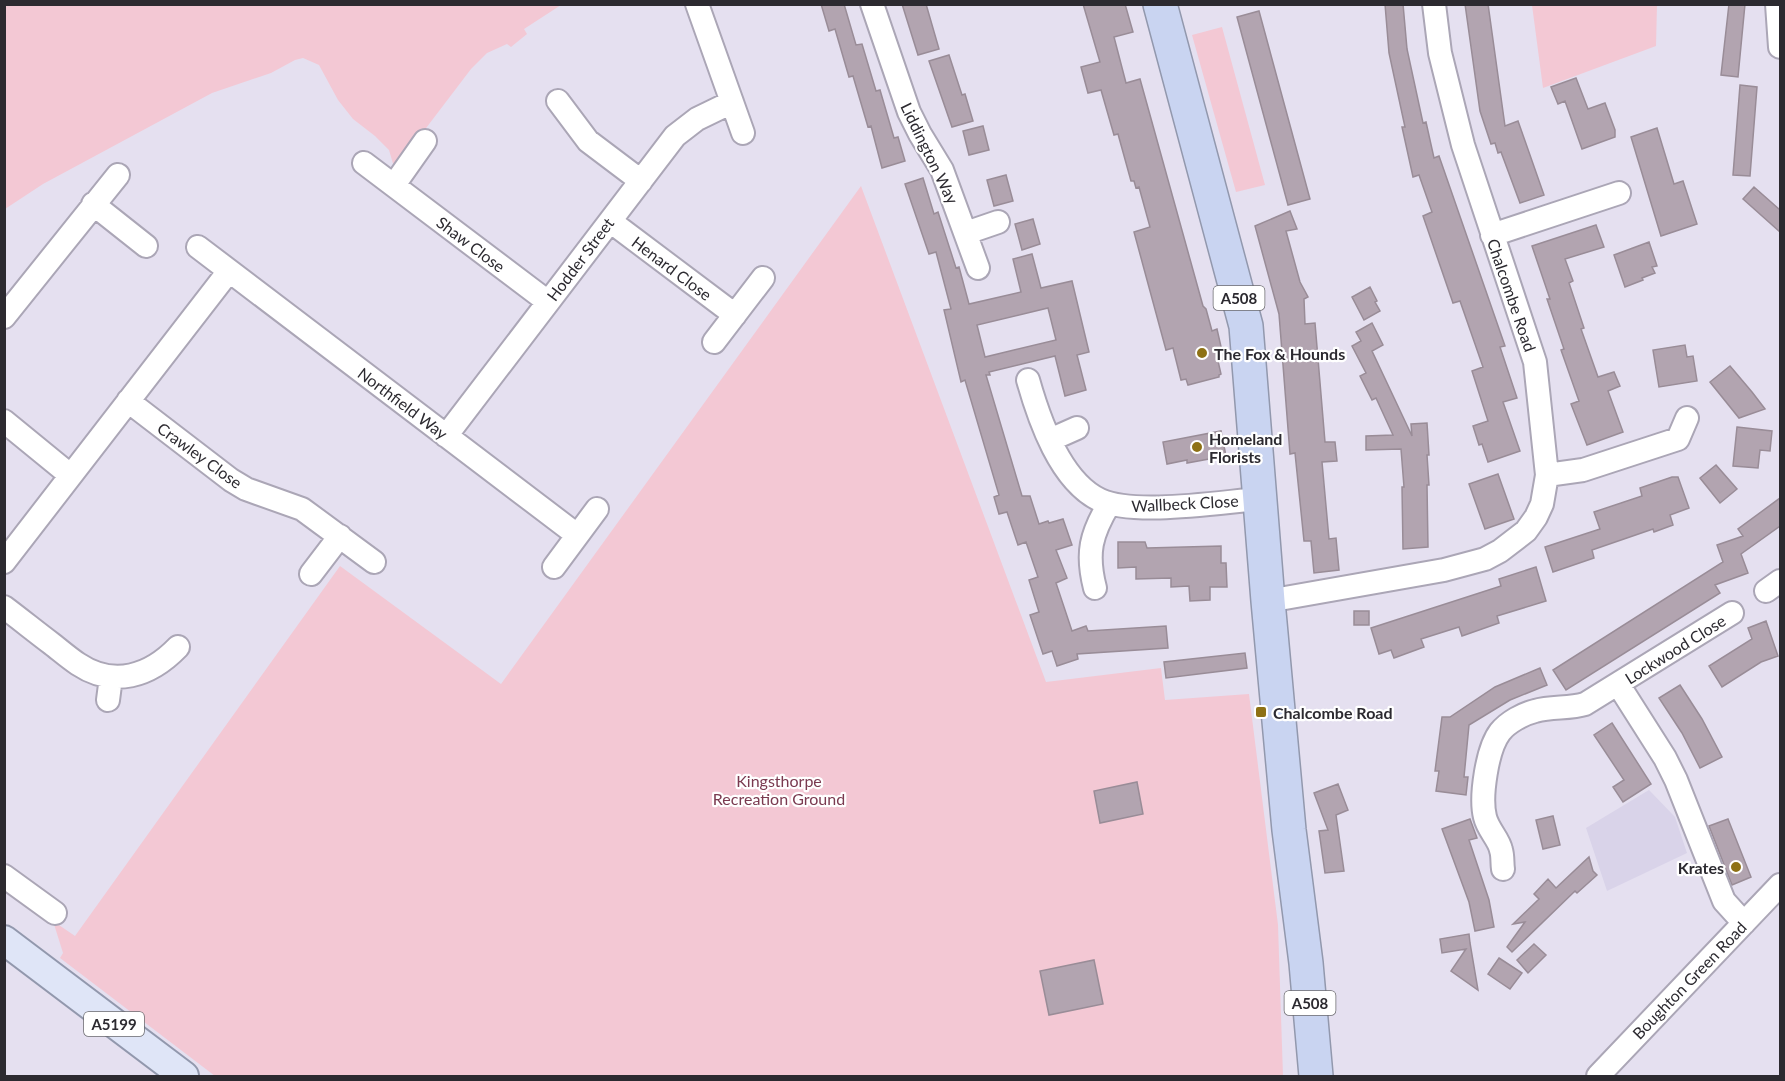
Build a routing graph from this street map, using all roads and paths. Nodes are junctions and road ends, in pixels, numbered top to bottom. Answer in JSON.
{"nodes":[{"id":1,"x":697,"y":4,"type":"edge"},
{"id":2,"x":872,"y":4,"type":"edge"},
{"id":3,"x":1160,"y":4,"type":"edge"},
{"id":4,"x":1434,"y":4,"type":"edge"},
{"id":5,"x":1778,"y":4,"type":"edge"},
{"id":6,"x":1780,"y":47,"type":"edge"},
{"id":7,"x":558,"y":101,"type":"dead end"},
{"id":8,"x":732,"y":102,"type":"junction"},
{"id":9,"x":743,"y":133,"type":"dead end"},
{"id":10,"x":425,"y":141,"type":"dead end"},
{"id":11,"x":364,"y":163,"type":"dead end"},
{"id":12,"x":117,"y":174,"type":"dead end"},
{"id":13,"x":641,"y":180,"type":"junction"},
{"id":14,"x":394,"y":185,"type":"junction"},
{"id":15,"x":1619,"y":194,"type":"dead end"},
{"id":16,"x":93,"y":204,"type":"junction"},
{"id":17,"x":610,"y":221,"type":"junction"},
{"id":18,"x":998,"y":222,"type":"dead end"},
{"id":19,"x":966,"y":233,"type":"junction"},
{"id":20,"x":1492,"y":235,"type":"junction"},
{"id":21,"x":146,"y":246,"type":"dead end"},
{"id":22,"x":198,"y":247,"type":"dead end"},
{"id":23,"x":978,"y":268,"type":"dead end"},
{"id":24,"x":229,"y":271,"type":"junction"},
{"id":25,"x":763,"y":278,"type":"dead end"},
{"id":26,"x":548,"y":302,"type":"junction"},
{"id":27,"x":735,"y":315,"type":"junction"},
{"id":28,"x":4,"y":317,"type":"edge"},
{"id":29,"x":714,"y":342,"type":"dead end"},
{"id":30,"x":1028,"y":380,"type":"dead end"},
{"id":31,"x":128,"y":401,"type":"junction"},
{"id":32,"x":4,"y":421,"type":"edge"},
{"id":33,"x":1077,"y":428,"type":"dead end"},
{"id":34,"x":446,"y":436,"type":"junction"},
{"id":35,"x":1686,"y":437,"type":"dead end"},
{"id":36,"x":1050,"y":440,"type":"junction"},
{"id":37,"x":70,"y":475,"type":"junction"},
{"id":38,"x":1546,"y":475,"type":"junction"},
{"id":39,"x":1260,"y":499,"type":"junction"},
{"id":40,"x":1110,"y":504,"type":"junction"},
{"id":41,"x":597,"y":509,"type":"dead end"},
{"id":42,"x":340,"y":536,"type":"junction"},
{"id":43,"x":578,"y":536,"type":"junction"},
{"id":44,"x":4,"y":562,"type":"edge"},
{"id":45,"x":374,"y":562,"type":"dead end"},
{"id":46,"x":554,"y":567,"type":"dead end"},
{"id":47,"x":311,"y":574,"type":"dead end"},
{"id":48,"x":1096,"y":589,"type":"dead end"},
{"id":49,"x":1268,"y":601,"type":"junction"},
{"id":50,"x":4,"y":607,"type":"edge"},
{"id":51,"x":1732,"y":614,"type":"dead end"},
{"id":52,"x":178,"y":647,"type":"dead end"},
{"id":53,"x":111,"y":677,"type":"junction"},
{"id":54,"x":1618,"y":684,"type":"junction"},
{"id":55,"x":108,"y":700,"type":"dead end"},
{"id":56,"x":1508,"y":855,"type":"dead end"},
{"id":57,"x":4,"y":876,"type":"edge"},
{"id":58,"x":1780,"y":885,"type":"edge"},
{"id":59,"x":55,"y":913,"type":"dead end"},
{"id":60,"x":1744,"y":923,"type":"junction"},
{"id":61,"x":4,"y":940,"type":"edge"},
{"id":62,"x":184,"y":1077,"type":"edge"},
{"id":63,"x":1316,"y":1077,"type":"edge"},
{"id":64,"x":1598,"y":1077,"type":"edge"}],
"edges":[{"from":1,"to":8,"type":"street"},
{"from":2,"to":19,"type":"street","name":"Liddington Way"},
{"from":3,"to":39,"type":"highway","number":"A508"},
{"from":4,"to":20,"type":"street","name":"Chalcombe Road"},
{"from":5,"to":6,"type":"street"},
{"from":7,"to":13,"type":"street"},
{"from":8,"to":9,"type":"street"},
{"from":8,"to":13,"type":"street","name":"Hodder Street"},
{"from":10,"to":14,"type":"street"},
{"from":11,"to":14,"type":"street","name":"Shaw Close"},
{"from":12,"to":16,"type":"street"},
{"from":13,"to":17,"type":"street","name":"Hodder Street"},
{"from":14,"to":26,"type":"street","name":"Shaw Close"},
{"from":15,"to":20,"type":"street"},
{"from":16,"to":21,"type":"street"},
{"from":16,"to":28,"type":"street"},
{"from":17,"to":26,"type":"street","name":"Hodder Street"},
{"from":17,"to":27,"type":"street","name":"Henard Close"},
{"from":18,"to":19,"type":"street"},
{"from":19,"to":23,"type":"street","name":"Liddington Way"},
{"from":20,"to":38,"type":"street","name":"Chalcombe Road"},
{"from":22,"to":24,"type":"street","name":"Northfield Way"},
{"from":24,"to":31,"type":"street"},
{"from":24,"to":34,"type":"street","name":"Northfield Way"},
{"from":25,"to":27,"type":"street"},
{"from":26,"to":34,"type":"street","name":"Hodder Street"},
{"from":27,"to":29,"type":"street"},
{"from":30,"to":36,"type":"street","name":"Wallbeck Close"},
{"from":31,"to":37,"type":"street"},
{"from":31,"to":42,"type":"street","name":"Crawley Close"},
{"from":32,"to":37,"type":"street"},
{"from":33,"to":36,"type":"street"},
{"from":34,"to":43,"type":"street","name":"Northfield Way"},
{"from":35,"to":38,"type":"street"},
{"from":36,"to":40,"type":"street","name":"Wallbeck Close"},
{"from":37,"to":44,"type":"street"},
{"from":38,"to":49,"type":"street","name":"Chalcombe Road"},
{"from":39,"to":40,"type":"street","name":"Wallbeck Close"},
{"from":39,"to":49,"type":"highway","number":"A508"},
{"from":40,"to":48,"type":"street","name":"Wallbeck Close"},
{"from":41,"to":43,"type":"street"},
{"from":42,"to":45,"type":"street","name":"Crawley Close"},
{"from":42,"to":47,"type":"street"},
{"from":43,"to":46,"type":"street"},
{"from":49,"to":63,"type":"highway","number":"A508"},
{"from":50,"to":53,"type":"street"},
{"from":51,"to":54,"type":"street","name":"Lockwood Close"},
{"from":52,"to":53,"type":"street"},
{"from":53,"to":55,"type":"street"},
{"from":54,"to":56,"type":"street","name":"Lockwood Close"},
{"from":54,"to":60,"type":"street","name":"Lockwood Close"},
{"from":57,"to":59,"type":"street"},
{"from":58,"to":60,"type":"street","name":"Boughton Green Road"},
{"from":60,"to":64,"type":"street","name":"Boughton Green Road"},
{"from":61,"to":62,"type":"main road","number":"A5199"}]}
